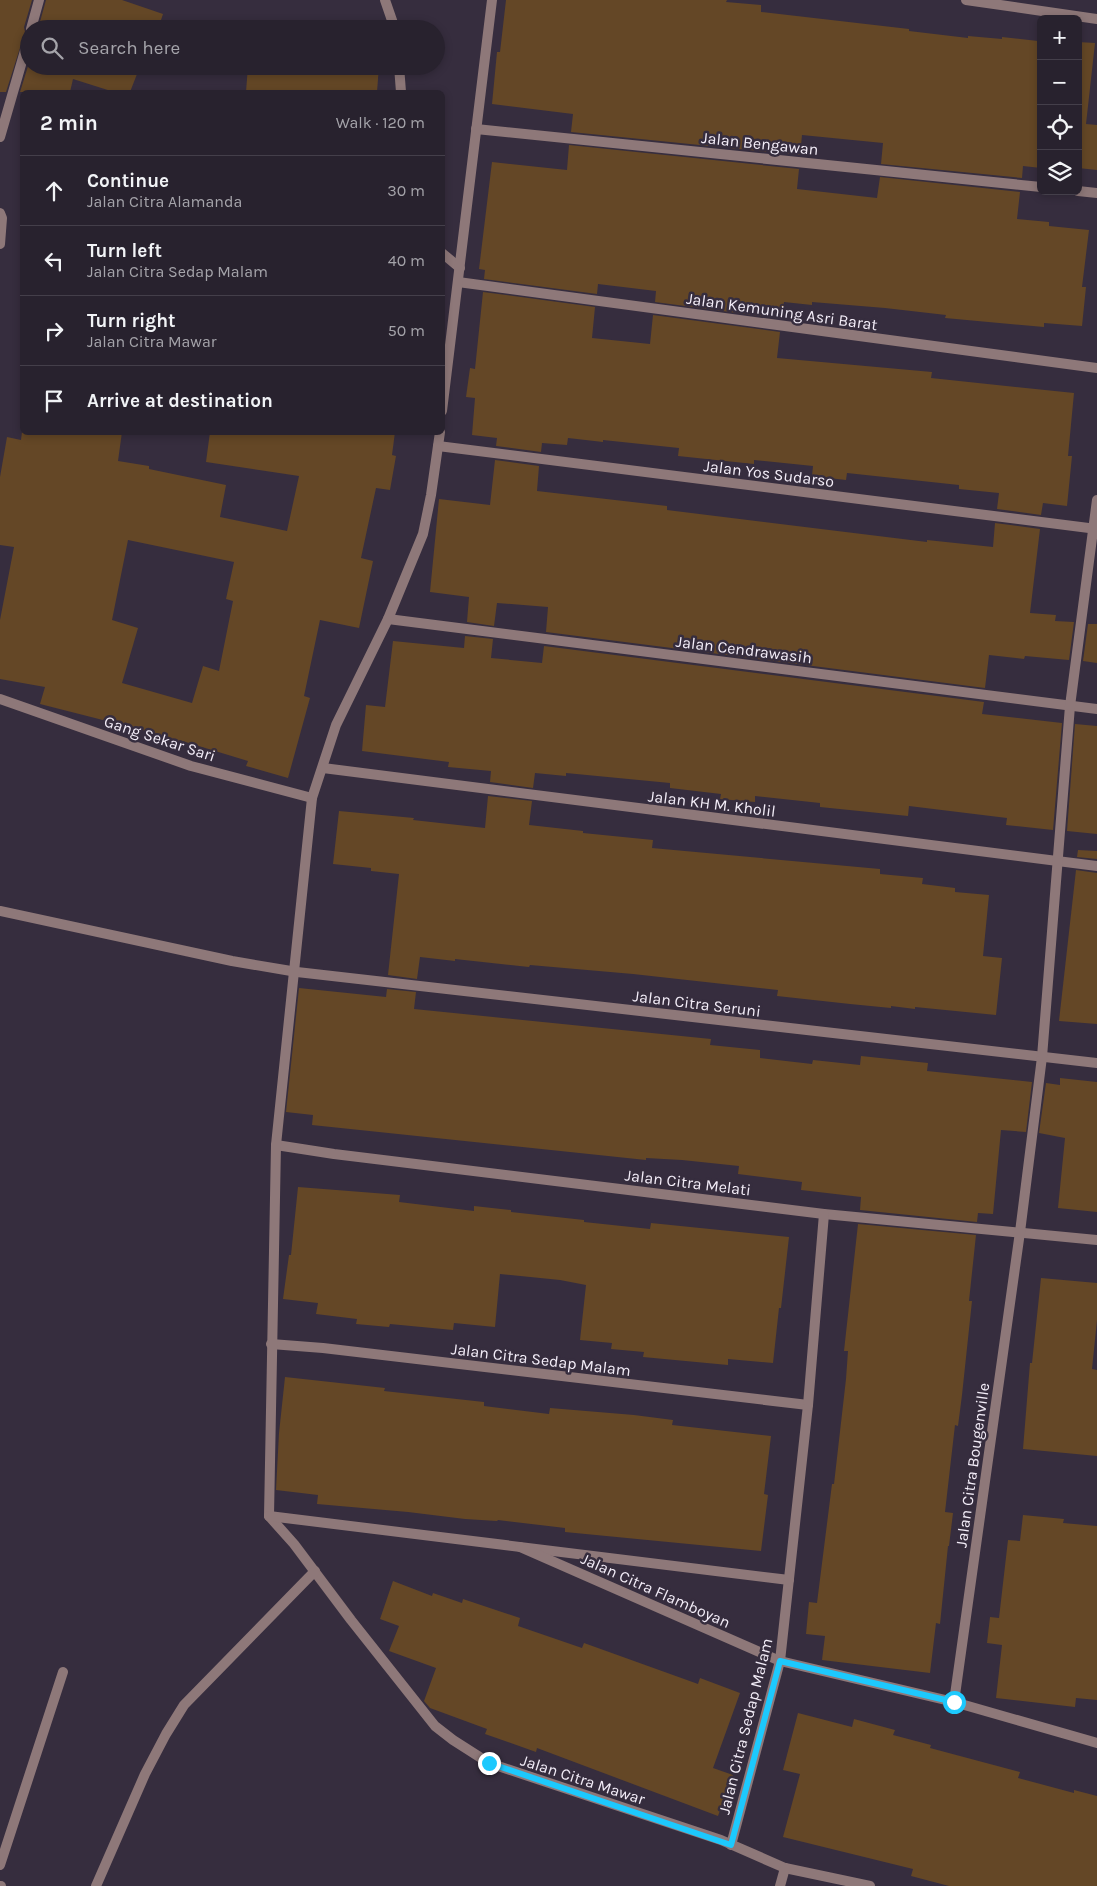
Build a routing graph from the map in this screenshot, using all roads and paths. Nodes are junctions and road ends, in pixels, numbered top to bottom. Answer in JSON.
{"nodes":[{"id":1,"x":40,"y":0,"type":"edge"},
{"id":2,"x":385,"y":0,"type":"edge"},
{"id":3,"x":492,"y":0,"type":"edge"},
{"id":4,"x":966,"y":0,"type":"edge"},
{"id":5,"x":1097,"y":19,"type":"edge"},
{"id":6,"x":34,"y":20,"type":"edge"},
{"id":7,"x":392,"y":20,"type":"edge"},
{"id":8,"x":20,"y":68,"type":"edge"},
{"id":9,"x":400,"y":75,"type":"edge"},
{"id":10,"x":401,"y":90,"type":"edge"},
{"id":11,"x":476,"y":129,"type":"junction"},
{"id":12,"x":0,"y":137,"type":"edge"},
{"id":13,"x":1037,"y":187,"type":"edge"},
{"id":14,"x":1082,"y":191,"type":"edge"},
{"id":15,"x":1097,"y":193,"type":"edge"},
{"id":16,"x":0,"y":213,"type":"edge"},
{"id":17,"x":0,"y":244,"type":"edge"},
{"id":18,"x":445,"y":256,"type":"edge"},
{"id":19,"x":460,"y":268,"type":"junction"},
{"id":20,"x":461,"y":282,"type":"junction"},
{"id":21,"x":1097,"y":368,"type":"edge"},
{"id":22,"x":445,"y":391,"type":"edge"},
{"id":23,"x":440,"y":435,"type":"edge"},
{"id":24,"x":438,"y":446,"type":"junction"},
{"id":25,"x":1097,"y":500,"type":"edge"},
{"id":26,"x":1095,"y":529,"type":"edge"},
{"id":27,"x":388,"y":619,"type":"junction"},
{"id":28,"x":0,"y":699,"type":"edge"},
{"id":29,"x":1070,"y":706,"type":"junction"},
{"id":30,"x":1097,"y":709,"type":"edge"},
{"id":31,"x":323,"y":768,"type":"junction"},
{"id":32,"x":312,"y":798,"type":"junction"},
{"id":33,"x":1058,"y":862,"type":"junction"},
{"id":34,"x":1097,"y":866,"type":"edge"},
{"id":35,"x":0,"y":911,"type":"edge"},
{"id":36,"x":294,"y":972,"type":"junction"},
{"id":37,"x":1042,"y":1057,"type":"junction"},
{"id":38,"x":1097,"y":1063,"type":"edge"},
{"id":39,"x":276,"y":1145,"type":"junction"},
{"id":40,"x":824,"y":1214,"type":"junction"},
{"id":41,"x":1020,"y":1232,"type":"junction"},
{"id":42,"x":1097,"y":1240,"type":"edge"},
{"id":43,"x":272,"y":1344,"type":"junction"},
{"id":44,"x":808,"y":1405,"type":"junction"},
{"id":45,"x":269,"y":1516,"type":"junction"},
{"id":46,"x":520,"y":1547,"type":"junction"},
{"id":47,"x":315,"y":1571,"type":"junction"},
{"id":48,"x":789,"y":1580,"type":"junction"},
{"id":49,"x":780,"y":1661,"type":"junction"},
{"id":50,"x":63,"y":1672,"type":"dead end"},
{"id":51,"x":954,"y":1702,"type":"junction"},
{"id":52,"x":1097,"y":1742,"type":"edge"},
{"id":53,"x":731,"y":1845,"type":"junction"},
{"id":54,"x":0,"y":1865,"type":"edge"},
{"id":55,"x":785,"y":1868,"type":"junction"},
{"id":56,"x":96,"y":1886,"type":"edge"},
{"id":57,"x":780,"y":1886,"type":"edge"},
{"id":58,"x":870,"y":1886,"type":"edge"}],
"edges":[{"from":1,"to":6,"type":"street"},
{"from":2,"to":7,"type":"street"},
{"from":3,"to":11,"type":"street"},
{"from":4,"to":5,"type":"street"},
{"from":8,"to":12,"type":"street"},
{"from":9,"to":10,"type":"street"},
{"from":11,"to":13,"type":"street","name":"Jalan Bengawan"},
{"from":11,"to":19,"type":"street"},
{"from":14,"to":15,"type":"street"},
{"from":16,"to":17,"type":"street"},
{"from":18,"to":19,"type":"street"},
{"from":19,"to":20,"type":"street"},
{"from":20,"to":21,"type":"street","name":"Jalan Kemuning Asri Barat"},
{"from":20,"to":22,"type":"street"},
{"from":23,"to":24,"type":"street"},
{"from":24,"to":26,"type":"street","name":"Jalan Yos Sudarso"},
{"from":24,"to":27,"type":"street"},
{"from":25,"to":26,"type":"street","name":"Jalan Citra Bougenville"},
{"from":26,"to":29,"type":"street","name":"Jalan Citra Bougenville"},
{"from":27,"to":29,"type":"street","name":"Jalan Cendrawasih"},
{"from":27,"to":31,"type":"street"},
{"from":28,"to":32,"type":"street","name":"Gang Sekar Sari"},
{"from":29,"to":30,"type":"street","name":"Jalan Cendrawasih"},
{"from":29,"to":33,"type":"street","name":"Jalan Citra Bougenville"},
{"from":31,"to":32,"type":"street"},
{"from":31,"to":33,"type":"street","name":"Jalan KH M. Kholil"},
{"from":32,"to":36,"type":"street"},
{"from":33,"to":34,"type":"street","name":"Jalan KH M. Kholil"},
{"from":33,"to":37,"type":"street","name":"Jalan Citra Bougenville"},
{"from":35,"to":36,"type":"street","name":"Jalan Citra Seruni"},
{"from":36,"to":37,"type":"street","name":"Jalan Citra Seruni"},
{"from":36,"to":39,"type":"street"},
{"from":37,"to":38,"type":"street","name":"Jalan Citra Seruni"},
{"from":37,"to":41,"type":"street","name":"Jalan Citra Bougenville"},
{"from":39,"to":40,"type":"street","name":"Jalan Citra Melati"},
{"from":39,"to":43,"type":"street"},
{"from":40,"to":41,"type":"street","name":"Jalan Citra Melati"},
{"from":40,"to":44,"type":"street","name":"Jalan Citra Sedap Malam"},
{"from":41,"to":42,"type":"street","name":"Jalan Citra Melati"},
{"from":41,"to":51,"type":"street","name":"Jalan Citra Bougenville"},
{"from":43,"to":44,"type":"street","name":"Jalan Citra Sedap Malam"},
{"from":43,"to":45,"type":"street"},
{"from":44,"to":48,"type":"street","name":"Jalan Citra Sedap Malam"},
{"from":45,"to":46,"type":"street","name":"Jalan Citra Flamboyan"},
{"from":45,"to":47,"type":"street","name":"Jalan Citra Mawar"},
{"from":46,"to":48,"type":"street","name":"Jalan Citra Flamboyan"},
{"from":46,"to":49,"type":"street","name":"Jalan Citra Flamboyan"},
{"from":47,"to":53,"type":"street","name":"Jalan Citra Mawar"},
{"from":47,"to":56,"type":"street"},
{"from":48,"to":49,"type":"street","name":"Jalan Citra Sedap Malam"},
{"from":49,"to":51,"type":"street","name":"Jalan Citra Flamboyan"},
{"from":49,"to":53,"type":"street","name":"Jalan Citra Sedap Malam"},
{"from":50,"to":54,"type":"street"},
{"from":51,"to":52,"type":"street","name":"Jalan Citra Flamboyan"},
{"from":53,"to":55,"type":"street","name":"Jalan Citra Mawar"},
{"from":55,"to":57,"type":"street"},
{"from":55,"to":58,"type":"street","name":"Jalan Citra Mawar"}]}
